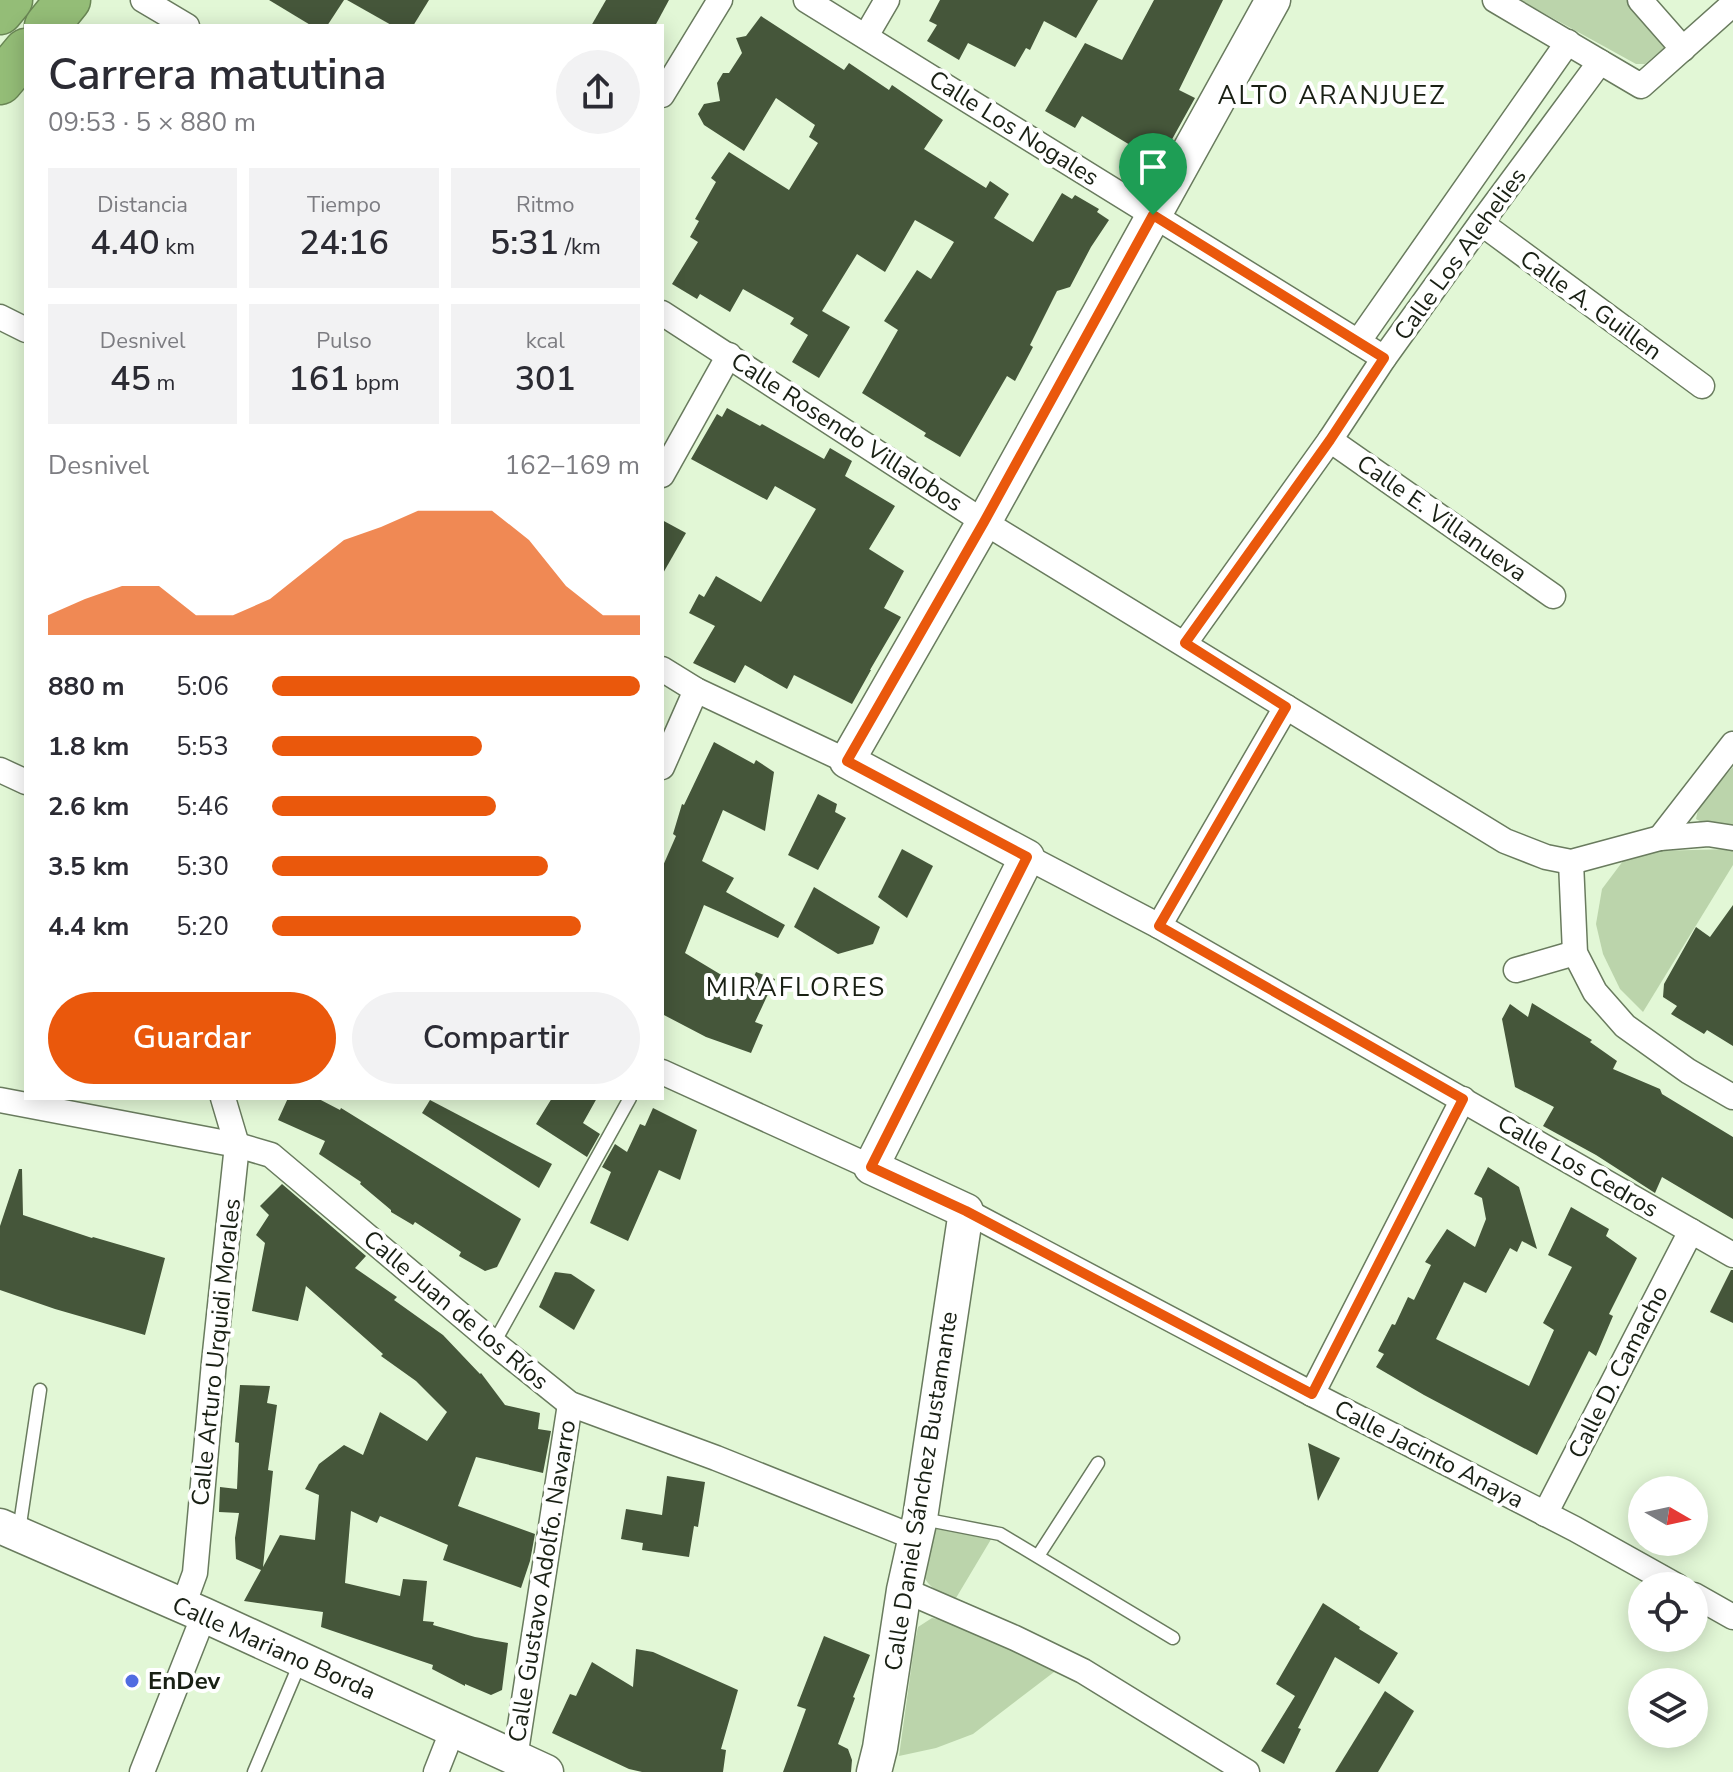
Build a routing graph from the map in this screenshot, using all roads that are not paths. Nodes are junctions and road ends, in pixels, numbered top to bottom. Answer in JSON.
{"nodes":[{"id":1,"x":10,"y":0,"type":"edge"},
{"id":2,"x":68,"y":0,"type":"edge"},
{"id":3,"x":143,"y":0,"type":"edge"},
{"id":4,"x":720,"y":0,"type":"edge"},
{"id":5,"x":806,"y":0,"type":"edge"},
{"id":6,"x":887,"y":0,"type":"edge"},
{"id":7,"x":1273,"y":0,"type":"edge"},
{"id":8,"x":1495,"y":0,"type":"edge"},
{"id":9,"x":1640,"y":0,"type":"edge"},
{"id":10,"x":1733,"y":4,"type":"edge"},
{"id":11,"x":0,"y":12,"type":"edge"},
{"id":12,"x":49,"y":24,"type":"edge"},
{"id":13,"x":184,"y":24,"type":"edge"},
{"id":14,"x":866,"y":36,"type":"junction"},
{"id":15,"x":1568,"y":42,"type":"junction"},
{"id":16,"x":1683,"y":49,"type":"junction"},
{"id":17,"x":24,"y":53,"type":"edge"},
{"id":18,"x":1600,"y":62,"type":"junction"},
{"id":19,"x":0,"y":82,"type":"edge"},
{"id":20,"x":664,"y":92,"type":"edge"},
{"id":21,"x":1153,"y":215,"type":"junction"},
{"id":22,"x":1481,"y":223,"type":"junction"},
{"id":23,"x":664,"y":314,"type":"edge"},
{"id":24,"x":0,"y":317,"type":"edge"},
{"id":25,"x":24,"y":329,"type":"edge"},
{"id":26,"x":1358,"y":342,"type":"junction"},
{"id":27,"x":729,"y":355,"type":"junction"},
{"id":28,"x":1384,"y":358,"type":"junction"},
{"id":29,"x":1702,"y":386,"type":"dead end"},
{"id":30,"x":1330,"y":440,"type":"junction"},
{"id":31,"x":664,"y":471,"type":"edge"},
{"id":32,"x":984,"y":522,"type":"junction"},
{"id":33,"x":1553,"y":596,"type":"dead end"},
{"id":34,"x":1185,"y":643,"type":"junction"},
{"id":35,"x":664,"y":670,"type":"edge"},
{"id":36,"x":696,"y":690,"type":"junction"},
{"id":37,"x":1286,"y":707,"type":"junction"},
{"id":38,"x":1733,"y":744,"type":"edge"},
{"id":39,"x":847,"y":761,"type":"junction"},
{"id":40,"x":664,"y":762,"type":"edge"},
{"id":41,"x":0,"y":770,"type":"edge"},
{"id":42,"x":24,"y":781,"type":"edge"},
{"id":43,"x":1660,"y":838,"type":"junction"},
{"id":44,"x":1733,"y":838,"type":"edge"},
{"id":45,"x":1027,"y":857,"type":"junction"},
{"id":46,"x":1571,"y":862,"type":"junction"},
{"id":47,"x":1159,"y":926,"type":"junction"},
{"id":48,"x":1575,"y":953,"type":"junction"},
{"id":49,"x":1516,"y":970,"type":"dead end"},
{"id":50,"x":664,"y":1073,"type":"edge"},
{"id":51,"x":1733,"y":1097,"type":"edge"},
{"id":52,"x":1463,"y":1099,"type":"junction"},
{"id":53,"x":0,"y":1100,"type":"edge"},
{"id":54,"x":224,"y":1100,"type":"edge"},
{"id":55,"x":629,"y":1100,"type":"edge"},
{"id":56,"x":237,"y":1145,"type":"junction"},
{"id":57,"x":871,"y":1167,"type":"junction"},
{"id":58,"x":966,"y":1211,"type":"junction"},
{"id":59,"x":1691,"y":1231,"type":"junction"},
{"id":60,"x":1733,"y":1255,"type":"edge"},
{"id":61,"x":494,"y":1343,"type":"junction"},
{"id":62,"x":40,"y":1390,"type":"dead end"},
{"id":63,"x":1312,"y":1394,"type":"junction"},
{"id":64,"x":570,"y":1404,"type":"junction"},
{"id":65,"x":1098,"y":1463,"type":"dead end"},
{"id":66,"x":1545,"y":1514,"type":"junction"},
{"id":67,"x":918,"y":1528,"type":"junction"},
{"id":68,"x":9,"y":1530,"type":"edge"},
{"id":69,"x":1038,"y":1556,"type":"junction"},
{"id":70,"x":1651,"y":1572,"type":"edge"},
{"id":71,"x":904,"y":1590,"type":"junction"},
{"id":72,"x":1708,"y":1603,"type":"edge"},
{"id":73,"x":193,"y":1610,"type":"junction"},
{"id":74,"x":1733,"y":1617,"type":"edge"},
{"id":75,"x":1173,"y":1638,"type":"dead end"},
{"id":76,"x":301,"y":1660,"type":"junction"},
{"id":77,"x":453,"y":1729,"type":"junction"},
{"id":78,"x":515,"y":1758,"type":"junction"},
{"id":79,"x":142,"y":1772,"type":"edge"},
{"id":80,"x":254,"y":1772,"type":"edge"},
{"id":81,"x":436,"y":1772,"type":"edge"},
{"id":82,"x":546,"y":1772,"type":"edge"},
{"id":83,"x":874,"y":1772,"type":"edge"},
{"id":84,"x":1247,"y":1772,"type":"edge"}],
"edges":[{"from":1,"to":11,"type":"highway"},
{"from":2,"to":12,"type":"highway"},
{"from":3,"to":13,"type":"street"},
{"from":4,"to":20,"type":"street"},
{"from":5,"to":14,"type":"street","name":"Calle Los Nogales"},
{"from":6,"to":14,"type":"street"},
{"from":7,"to":21,"type":"street"},
{"from":8,"to":15,"type":"street"},
{"from":9,"to":16,"type":"street"},
{"from":10,"to":16,"type":"street"},
{"from":14,"to":21,"type":"street","name":"Calle Los Nogales"},
{"from":15,"to":18,"type":"street"},
{"from":15,"to":26,"type":"street"},
{"from":16,"to":18,"type":"street"},
{"from":17,"to":19,"type":"highway"},
{"from":18,"to":22,"type":"street","name":"Calle Los Alehelies"},
{"from":21,"to":26,"type":"street","name":"Calle Los Nogales"},
{"from":21,"to":32,"type":"street"},
{"from":22,"to":28,"type":"street","name":"Calle Los Alehelies"},
{"from":22,"to":29,"type":"street","name":"Calle A. Guillen"},
{"from":23,"to":27,"type":"street","name":"Calle Rosendo Villalobos"},
{"from":24,"to":25,"type":"street"},
{"from":26,"to":28,"type":"street","name":"Calle Los Nogales"},
{"from":27,"to":31,"type":"street"},
{"from":27,"to":32,"type":"street","name":"Calle Rosendo Villalobos"},
{"from":28,"to":30,"type":"street","name":"Calle Los Alehelies"},
{"from":30,"to":33,"type":"street","name":"Calle E. Villanueva"},
{"from":30,"to":34,"type":"street","name":"Calle Los Alehelies"},
{"from":32,"to":34,"type":"street","name":"Calle Rosendo Villalobos"},
{"from":32,"to":39,"type":"street"},
{"from":34,"to":37,"type":"street","name":"Calle Rosendo Villalobos"},
{"from":35,"to":36,"type":"street","name":"Calle Los Cedros"},
{"from":36,"to":39,"type":"street","name":"Calle Los Cedros"},
{"from":36,"to":40,"type":"street"},
{"from":37,"to":46,"type":"street","name":"Calle Rosendo Villalobos"},
{"from":37,"to":47,"type":"street"},
{"from":38,"to":43,"type":"street"},
{"from":39,"to":45,"type":"street","name":"Calle Los Cedros"},
{"from":41,"to":42,"type":"street"},
{"from":43,"to":44,"type":"street"},
{"from":43,"to":46,"type":"street"},
{"from":45,"to":47,"type":"street","name":"Calle Los Cedros"},
{"from":45,"to":57,"type":"street"},
{"from":46,"to":48,"type":"street"},
{"from":47,"to":52,"type":"street","name":"Calle Los Cedros"},
{"from":48,"to":49,"type":"street"},
{"from":48,"to":51,"type":"street"},
{"from":50,"to":57,"type":"street","name":"Calle Jacinto Anaya"},
{"from":52,"to":59,"type":"street","name":"Calle Los Cedros"},
{"from":52,"to":63,"type":"street"},
{"from":53,"to":56,"type":"street","name":"Calle Juan de los Ríos"},
{"from":54,"to":56,"type":"street","name":"Calle Arturo Urquidi Morales"},
{"from":55,"to":61,"type":"lane"},
{"from":56,"to":61,"type":"street","name":"Calle Juan de los Ríos"},
{"from":56,"to":73,"type":"street","name":"Calle Arturo Urquidi Morales"},
{"from":57,"to":58,"type":"street","name":"Calle Jacinto Anaya"},
{"from":58,"to":63,"type":"street","name":"Calle Jacinto Anaya"},
{"from":58,"to":67,"type":"street","name":"Calle Daniel Sánchez Bustamante"},
{"from":59,"to":60,"type":"street","name":"Calle Los Cedros"},
{"from":59,"to":66,"type":"street","name":"Calle D. Camacho"},
{"from":61,"to":64,"type":"street","name":"Calle Juan de los Ríos"},
{"from":62,"to":68,"type":"lane"},
{"from":63,"to":66,"type":"street","name":"Calle Jacinto Anaya"},
{"from":64,"to":67,"type":"street","name":"Calle Juan de los Ríos"},
{"from":64,"to":78,"type":"street","name":"Calle Gustavo Adolfo. Navarro"},
{"from":65,"to":69,"type":"lane"},
{"from":66,"to":70,"type":"street","name":"Calle Jacinto Anaya"},
{"from":67,"to":69,"type":"lane"},
{"from":67,"to":71,"type":"street","name":"Calle Daniel Sánchez Bustamante"},
{"from":68,"to":73,"type":"street","name":"Calle Mariano Borda"},
{"from":69,"to":75,"type":"lane"},
{"from":71,"to":83,"type":"street","name":"Calle Daniel Sánchez Bustamante"},
{"from":71,"to":84,"type":"street"},
{"from":72,"to":74,"type":"street"},
{"from":73,"to":76,"type":"street","name":"Calle Mariano Borda"},
{"from":73,"to":79,"type":"street","name":"Calle Arturo Urquidi Morales"},
{"from":76,"to":77,"type":"street","name":"Calle Mariano Borda"},
{"from":76,"to":80,"type":"lane"},
{"from":77,"to":78,"type":"street","name":"Calle Mariano Borda"},
{"from":77,"to":81,"type":"street"},
{"from":78,"to":82,"type":"street","name":"Calle Mariano Borda"}]}
